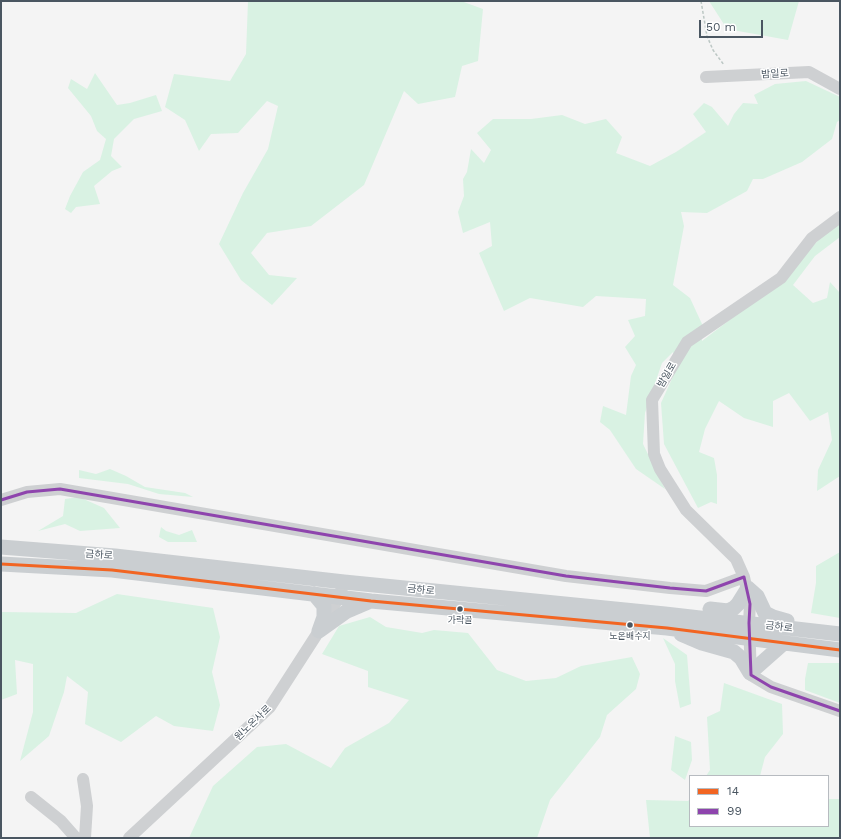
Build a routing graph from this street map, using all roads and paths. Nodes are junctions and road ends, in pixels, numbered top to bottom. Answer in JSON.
{"nodes":[{"id":1,"x":701,"y":1,"type":"edge"},
{"id":2,"x":740,"y":75,"type":"junction"},
{"id":3,"x":706,"y":77,"type":"dead end"},
{"id":4,"x":840,"y":89,"type":"edge"},
{"id":5,"x":840,"y":218,"type":"edge"},
{"id":6,"x":1,"y":500,"type":"edge"},
{"id":7,"x":1,"y":547,"type":"edge"},
{"id":8,"x":1,"y":564,"type":"edge"},
{"id":9,"x":344,"y":582,"type":"junction"},
{"id":10,"x":746,"y":583,"type":"junction"},
{"id":11,"x":314,"y":594,"type":"junction"},
{"id":12,"x":339,"y":597,"type":"junction"},
{"id":13,"x":371,"y":601,"type":"junction"},
{"id":14,"x":666,"y":621,"type":"junction"},
{"id":15,"x":749,"y":630,"type":"junction"},
{"id":16,"x":319,"y":631,"type":"junction"},
{"id":17,"x":823,"y":632,"type":"junction"},
{"id":18,"x":840,"y":634,"type":"edge"},
{"id":19,"x":784,"y":643,"type":"junction"},
{"id":20,"x":840,"y":650,"type":"edge"},
{"id":21,"x":750,"y":673,"type":"junction"},
{"id":22,"x":840,"y":711,"type":"edge"},
{"id":23,"x":83,"y":779,"type":"dead end"},
{"id":24,"x":31,"y":797,"type":"dead end"},
{"id":25,"x":76,"y":838,"type":"edge"},
{"id":26,"x":85,"y":838,"type":"edge"},
{"id":27,"x":129,"y":838,"type":"edge"}],
"edges":[{"from":1,"to":2,"type":"path"},
{"from":2,"to":3,"type":"street","name":"밤일로"},
{"from":2,"to":4,"type":"street","name":"밤일로"},
{"from":5,"to":10,"type":"street","name":"밤일로"},
{"from":6,"to":10,"type":"street"},
{"from":7,"to":9,"type":"main road","name":"금하로"},
{"from":8,"to":11,"type":"main road","name":"금하로"},
{"from":9,"to":12,"type":"street","name":"원노온사로"},
{"from":9,"to":14,"type":"main road","name":"금하로"},
{"from":10,"to":14,"type":"main road"},
{"from":10,"to":15,"type":"street","name":"밤일로"},
{"from":10,"to":17,"type":"main road"},
{"from":11,"to":12,"type":"main road","name":"금하로"},
{"from":11,"to":16,"type":"main road"},
{"from":12,"to":13,"type":"main road","name":"금하로"},
{"from":12,"to":16,"type":"street","name":"원노온사로"},
{"from":13,"to":14,"type":"main road","name":"금하로"},
{"from":13,"to":16,"type":"main road"},
{"from":14,"to":15,"type":"main road","name":"금하로"},
{"from":14,"to":21,"type":"main road"},
{"from":15,"to":17,"type":"main road","name":"금하로"},
{"from":15,"to":19,"type":"main road","name":"금하로"},
{"from":15,"to":21,"type":"street","name":"밤일로"},
{"from":16,"to":27,"type":"street","name":"원노온사로"},
{"from":17,"to":18,"type":"main road","name":"금하로"},
{"from":19,"to":20,"type":"main road","name":"금하로"},
{"from":19,"to":21,"type":"main road"},
{"from":21,"to":22,"type":"street"},
{"from":23,"to":26,"type":"street"},
{"from":24,"to":25,"type":"street"}]}
